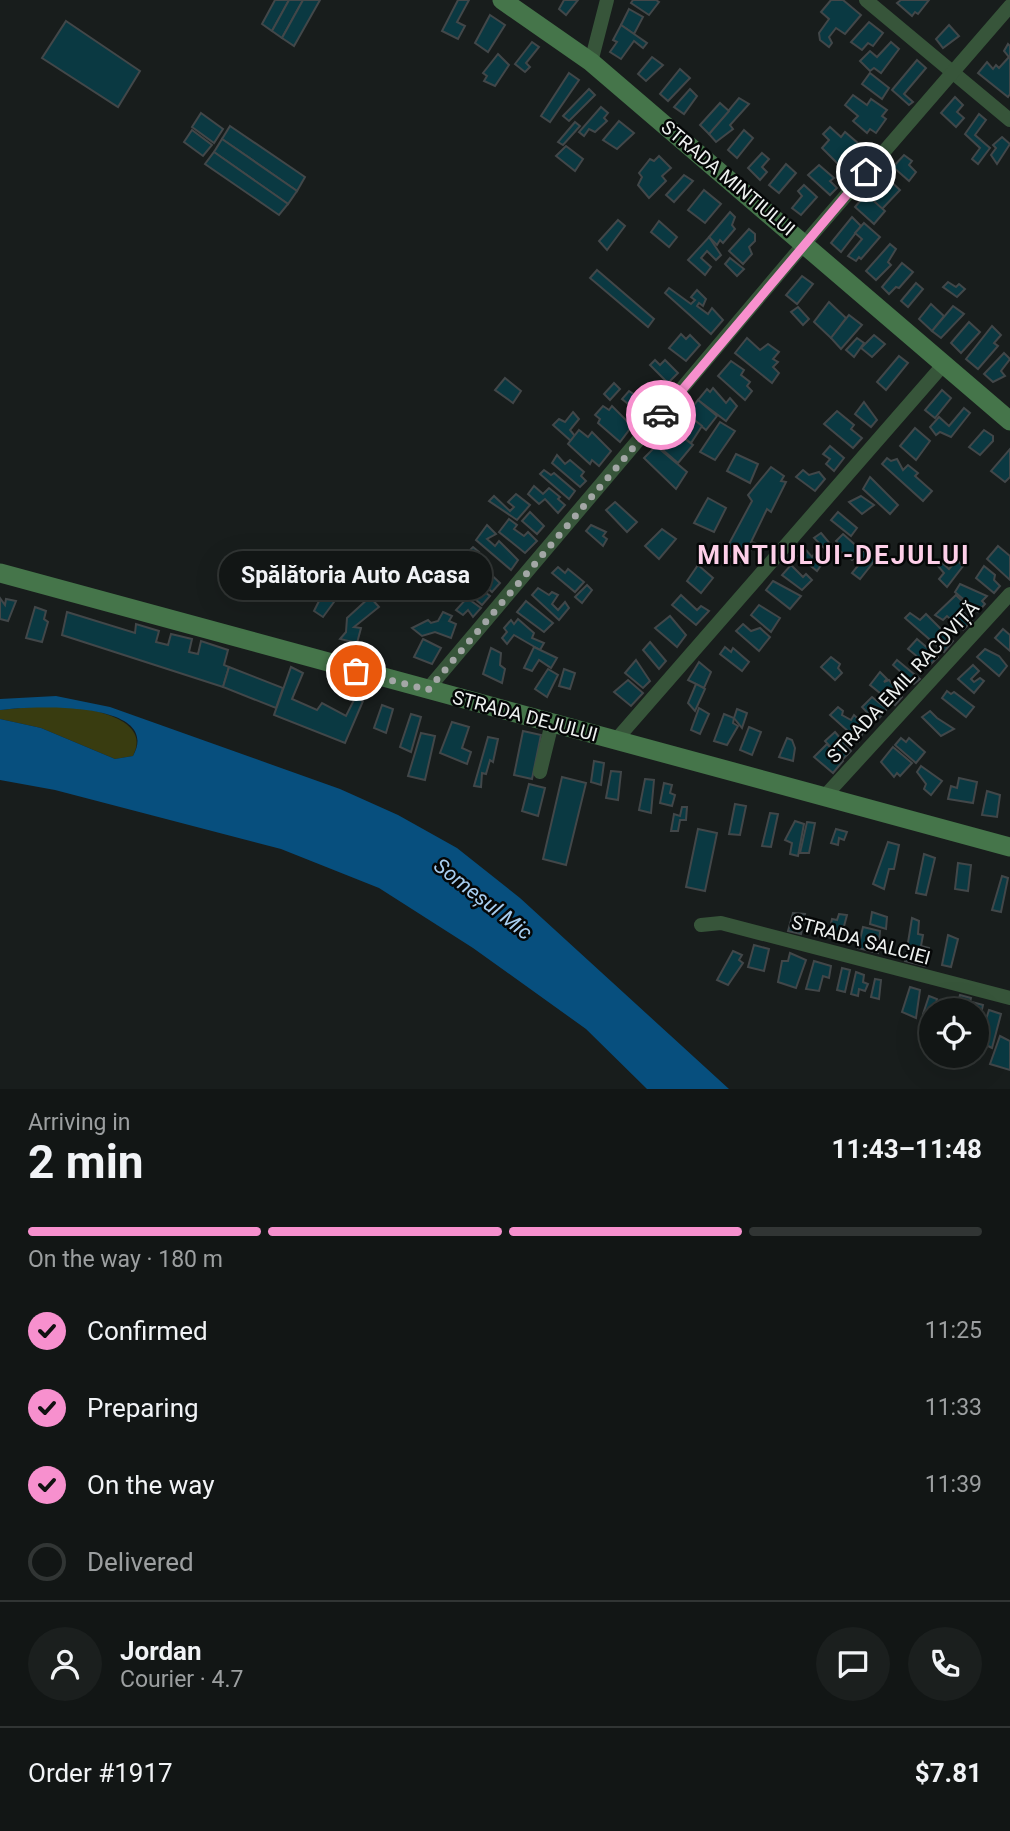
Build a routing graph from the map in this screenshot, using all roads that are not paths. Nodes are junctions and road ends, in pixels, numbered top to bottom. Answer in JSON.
{"nodes":[{"id":1,"x":502,"y":0,"type":"edge"},
{"id":2,"x":607,"y":0,"type":"edge"},
{"id":3,"x":866,"y":0,"type":"edge"},
{"id":4,"x":1010,"y":6,"type":"edge"},
{"id":5,"x":591,"y":62,"type":"junction"},
{"id":6,"x":954,"y":73,"type":"junction"},
{"id":7,"x":1010,"y":120,"type":"edge"},
{"id":8,"x":804,"y":244,"type":"junction"},
{"id":9,"x":944,"y":364,"type":"junction"},
{"id":10,"x":1010,"y":421,"type":"edge"},
{"id":11,"x":0,"y":573,"type":"edge"},
{"id":12,"x":1010,"y":594,"type":"edge"},
{"id":13,"x":428,"y":690,"type":"junction"},
{"id":14,"x":552,"y":723,"type":"junction"},
{"id":15,"x":615,"y":741,"type":"junction"},
{"id":16,"x":540,"y":772,"type":"dead end"},
{"id":17,"x":824,"y":797,"type":"junction"},
{"id":18,"x":1008,"y":844,"type":"edge"},
{"id":19,"x":701,"y":925,"type":"dead end"},
{"id":20,"x":1010,"y":998,"type":"edge"}],
"edges":[{"from":1,"to":5,"type":"main road","name":"STRADA MINTIULUI"},
{"from":2,"to":5,"type":"street"},
{"from":3,"to":6,"type":"street"},
{"from":4,"to":6,"type":"street"},
{"from":5,"to":8,"type":"main road","name":"STRADA MINTIULUI"},
{"from":6,"to":7,"type":"street"},
{"from":6,"to":8,"type":"street"},
{"from":8,"to":9,"type":"main road","name":"STRADA MINTIULUI"},
{"from":8,"to":13,"type":"street"},
{"from":9,"to":10,"type":"main road","name":"STRADA MINTIULUI"},
{"from":9,"to":15,"type":"street"},
{"from":11,"to":13,"type":"main road","name":"STRADA DEJULUI"},
{"from":12,"to":17,"type":"street","name":"STRADA EMIL RACOVIȚĂ"},
{"from":13,"to":14,"type":"main road","name":"STRADA DEJULUI"},
{"from":14,"to":15,"type":"main road","name":"STRADA DEJULUI"},
{"from":14,"to":16,"type":"street"},
{"from":15,"to":17,"type":"main road","name":"STRADA DEJULUI"},
{"from":17,"to":18,"type":"main road","name":"STRADA DEJULUI"},
{"from":19,"to":20,"type":"street","name":"STRADA SALCIEI"}]}
